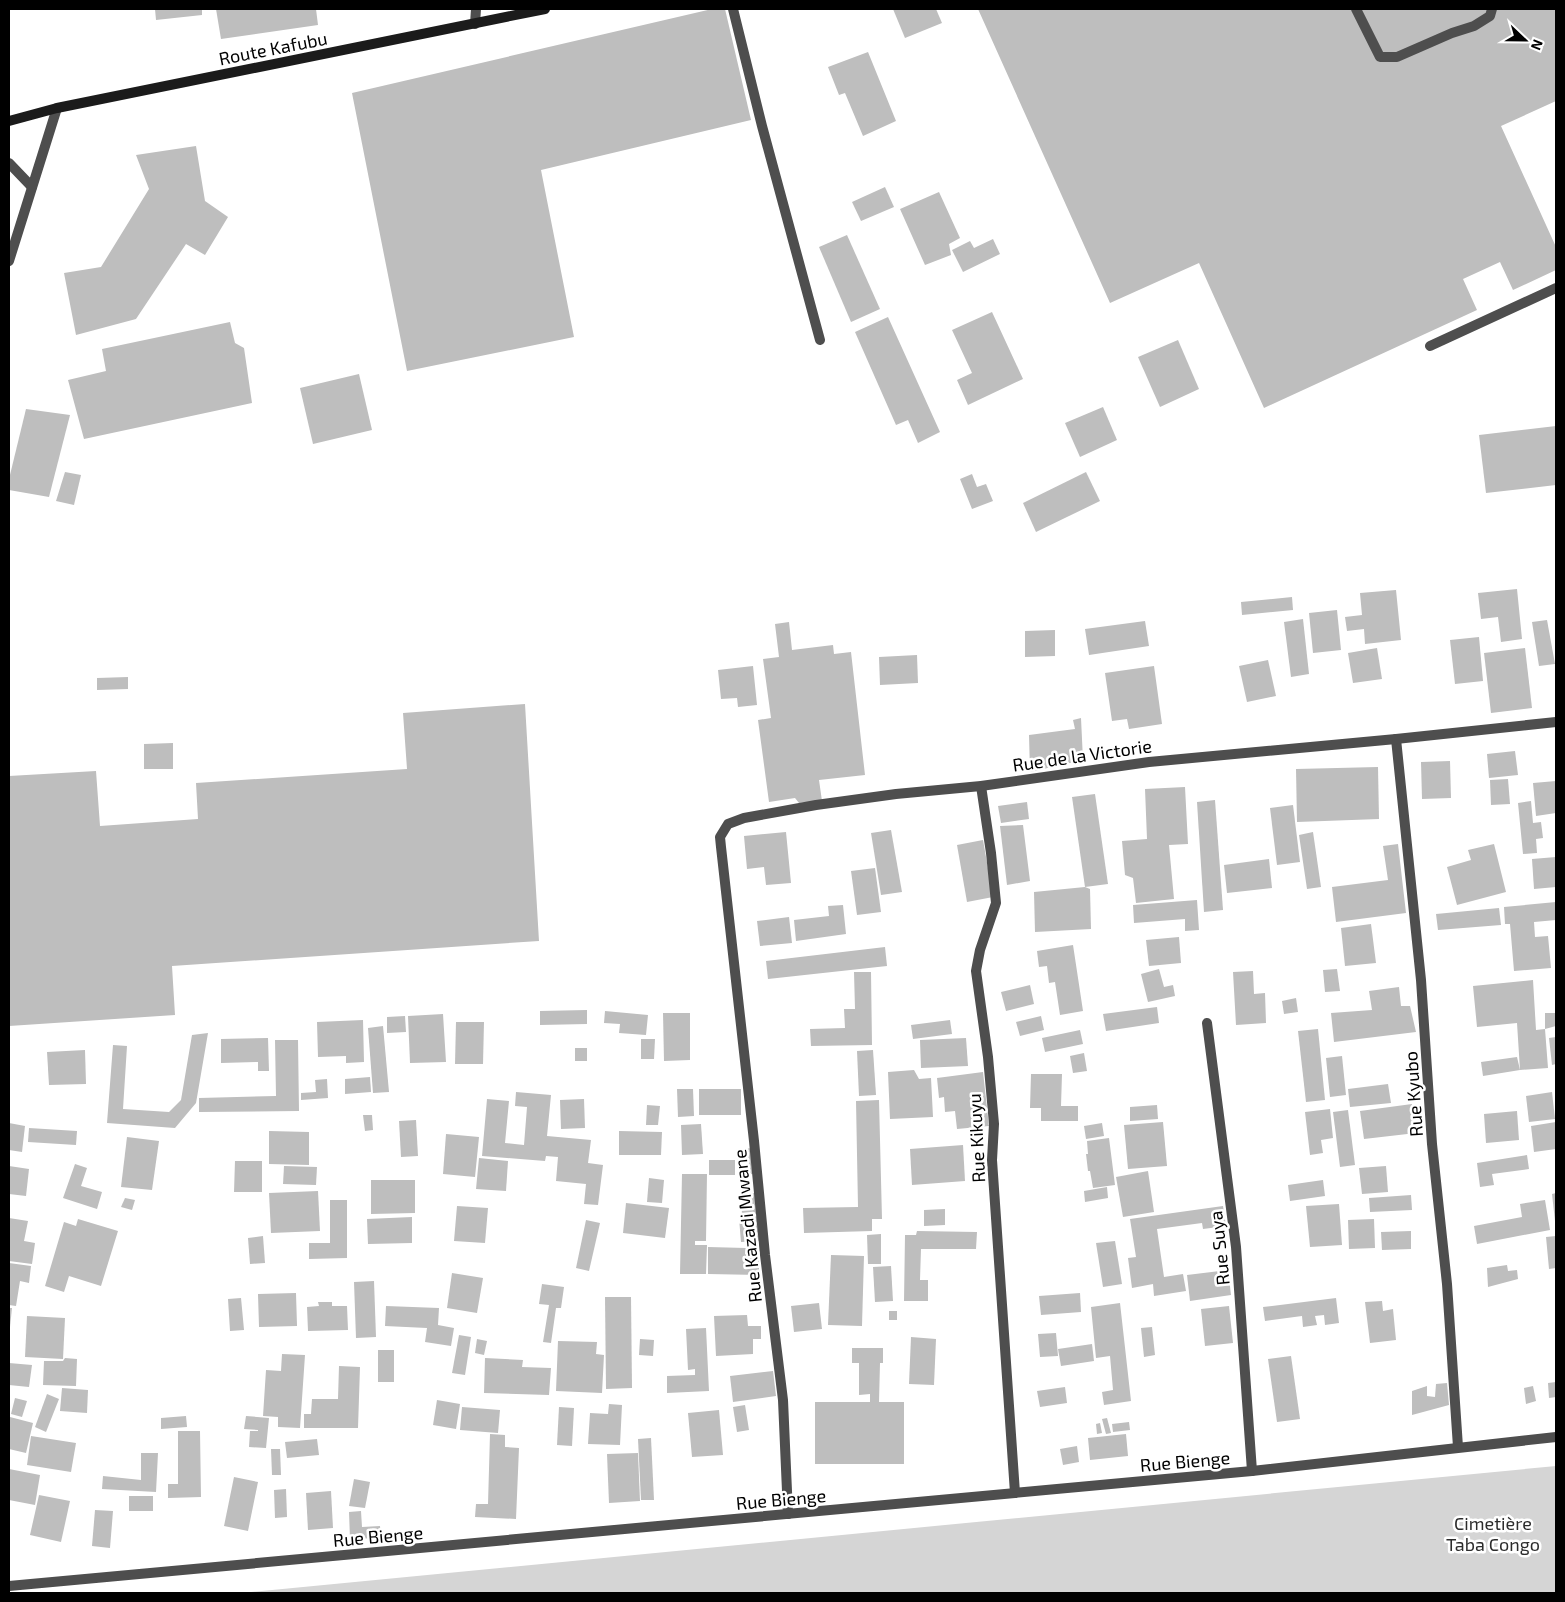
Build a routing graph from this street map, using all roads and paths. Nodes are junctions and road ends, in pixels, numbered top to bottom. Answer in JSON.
{"nodes":[{"id":1,"x":476,"y":9,"type":"edge"},
{"id":2,"x":545,"y":9,"type":"edge"},
{"id":3,"x":733,"y":9,"type":"edge"},
{"id":4,"x":1356,"y":9,"type":"edge"},
{"id":5,"x":1492,"y":9,"type":"edge"},
{"id":6,"x":475,"y":24,"type":"junction"},
{"id":7,"x":57,"y":108,"type":"junction"},
{"id":8,"x":9,"y":121,"type":"edge"},
{"id":9,"x":9,"y":163,"type":"edge"},
{"id":10,"x":32,"y":187,"type":"junction"},
{"id":11,"x":9,"y":261,"type":"edge"},
{"id":12,"x":1556,"y":288,"type":"edge"},
{"id":13,"x":820,"y":340,"type":"dead end"},
{"id":14,"x":1430,"y":346,"type":"dead end"},
{"id":15,"x":1556,"y":722,"type":"edge"},
{"id":16,"x":1396,"y":739,"type":"junction"},
{"id":17,"x":981,"y":786,"type":"junction"},
{"id":18,"x":731,"y":935,"type":"joint"},
{"id":19,"x":1207,"y":1023,"type":"dead end"},
{"id":20,"x":1556,"y":1437,"type":"edge"},
{"id":21,"x":1458,"y":1447,"type":"junction"},
{"id":22,"x":1252,"y":1471,"type":"junction"},
{"id":23,"x":1015,"y":1493,"type":"junction"},
{"id":24,"x":788,"y":1514,"type":"junction"},
{"id":25,"x":9,"y":1586,"type":"edge"}],
"edges":[{"from":1,"to":6,"type":"street"},
{"from":2,"to":6,"type":"main road","name":"Route Kafubu"},
{"from":3,"to":13,"type":"street"},
{"from":4,"to":5,"type":"street"},
{"from":6,"to":7,"type":"main road","name":"Route Kafubu"},
{"from":7,"to":8,"type":"main road","name":"Route Kafubu"},
{"from":7,"to":10,"type":"street"},
{"from":9,"to":10,"type":"street"},
{"from":10,"to":11,"type":"street"},
{"from":12,"to":14,"type":"street"},
{"from":15,"to":16,"type":"street","name":"Rue de la Victorie"},
{"from":16,"to":17,"type":"street","name":"Rue de la Victorie"},
{"from":16,"to":21,"type":"street","name":"Rue Kyubo"},
{"from":17,"to":18,"type":"street","name":"Rue de la Victorie"},
{"from":17,"to":23,"type":"street","name":"Rue Kikuyu"},
{"from":18,"to":24,"type":"street","name":"Rue Kazadi Mwane"},
{"from":19,"to":22,"type":"street","name":"Rue Suya"},
{"from":20,"to":21,"type":"street","name":"Rue Bienge"},
{"from":21,"to":22,"type":"street","name":"Rue Bienge"},
{"from":22,"to":23,"type":"street","name":"Rue Bienge"},
{"from":23,"to":24,"type":"street","name":"Rue Bienge"},
{"from":24,"to":25,"type":"street","name":"Rue Bienge"}]}
